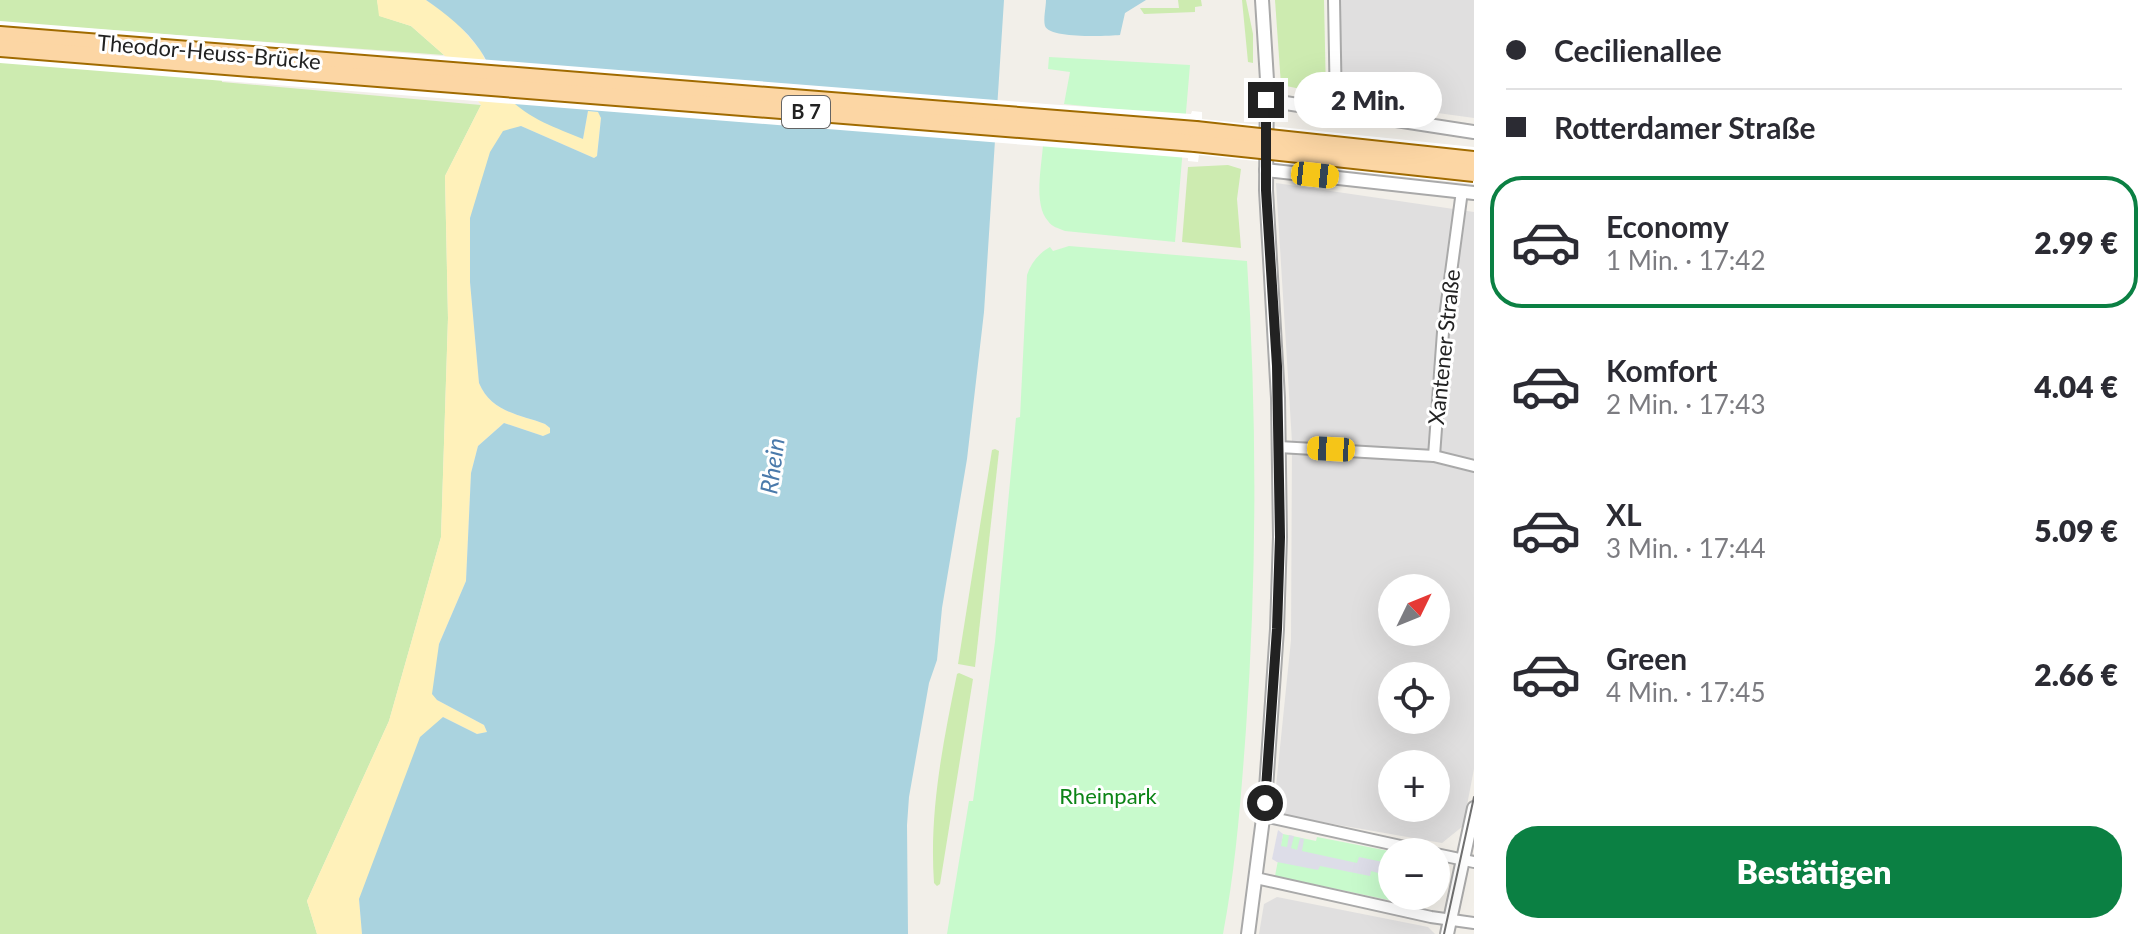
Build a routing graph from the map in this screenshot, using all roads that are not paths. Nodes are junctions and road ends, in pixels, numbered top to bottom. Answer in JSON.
{"nodes":[{"id":1,"x":1262,"y":0,"type":"edge"},
{"id":2,"x":1334,"y":0,"type":"edge"},
{"id":3,"x":0,"y":35,"type":"edge"},
{"id":4,"x":0,"y":48,"type":"edge"},
{"id":5,"x":417,"y":75,"type":"junction"},
{"id":6,"x":1266,"y":100,"type":"junction"},
{"id":7,"x":1336,"y":109,"type":"junction"},
{"id":8,"x":1474,"y":132,"type":"edge"},
{"id":9,"x":1195,"y":137,"type":"junction"},
{"id":10,"x":1474,"y":160,"type":"edge"},
{"id":11,"x":1266,"y":170,"type":"junction"},
{"id":12,"x":1474,"y":173,"type":"edge"},
{"id":13,"x":1468,"y":192,"type":"edge"},
{"id":14,"x":1279,"y":447,"type":"junction"},
{"id":15,"x":1434,"y":456,"type":"junction"},
{"id":16,"x":1474,"y":466,"type":"edge"},
{"id":17,"x":1474,"y":808,"type":"edge"},
{"id":18,"x":1264,"y":816,"type":"junction"},
{"id":19,"x":1378,"y":841,"type":"edge"},
{"id":20,"x":1468,"y":861,"type":"edge"},
{"id":21,"x":1256,"y":878,"type":"junction"},
{"id":22,"x":1474,"y":923,"type":"edge"},
{"id":23,"x":1449,"y":927,"type":"edge"},
{"id":24,"x":1248,"y":934,"type":"edge"}],
"edges":[{"from":1,"to":6,"type":"street"},
{"from":2,"to":7,"type":"street"},
{"from":3,"to":5,"type":"main road","name":"Theodor-Heuss-Brücke","number":"B 7"},
{"from":4,"to":5,"type":"main road","name":"Theodor-Heuss-Brücke","number":"B 7"},
{"from":5,"to":9,"type":"main road","number":"B 7"},
{"from":6,"to":7,"type":"street"},
{"from":6,"to":11,"type":"street"},
{"from":7,"to":8,"type":"street"},
{"from":9,"to":10,"type":"main road","number":"B 7","bridge":true},
{"from":9,"to":12,"type":"main road","number":"B 7","bridge":true},
{"from":11,"to":13,"type":"street"},
{"from":11,"to":14,"type":"street"},
{"from":13,"to":15,"type":"street","name":"Xantener Straße"},
{"from":14,"to":15,"type":"street"},
{"from":14,"to":18,"type":"street"},
{"from":15,"to":16,"type":"street"},
{"from":17,"to":20,"type":"street"},
{"from":18,"to":19,"type":"street"},
{"from":18,"to":21,"type":"street"},
{"from":20,"to":23,"type":"street"},
{"from":21,"to":23,"type":"street"},
{"from":21,"to":24,"type":"street"},
{"from":22,"to":23,"type":"street"}]}
